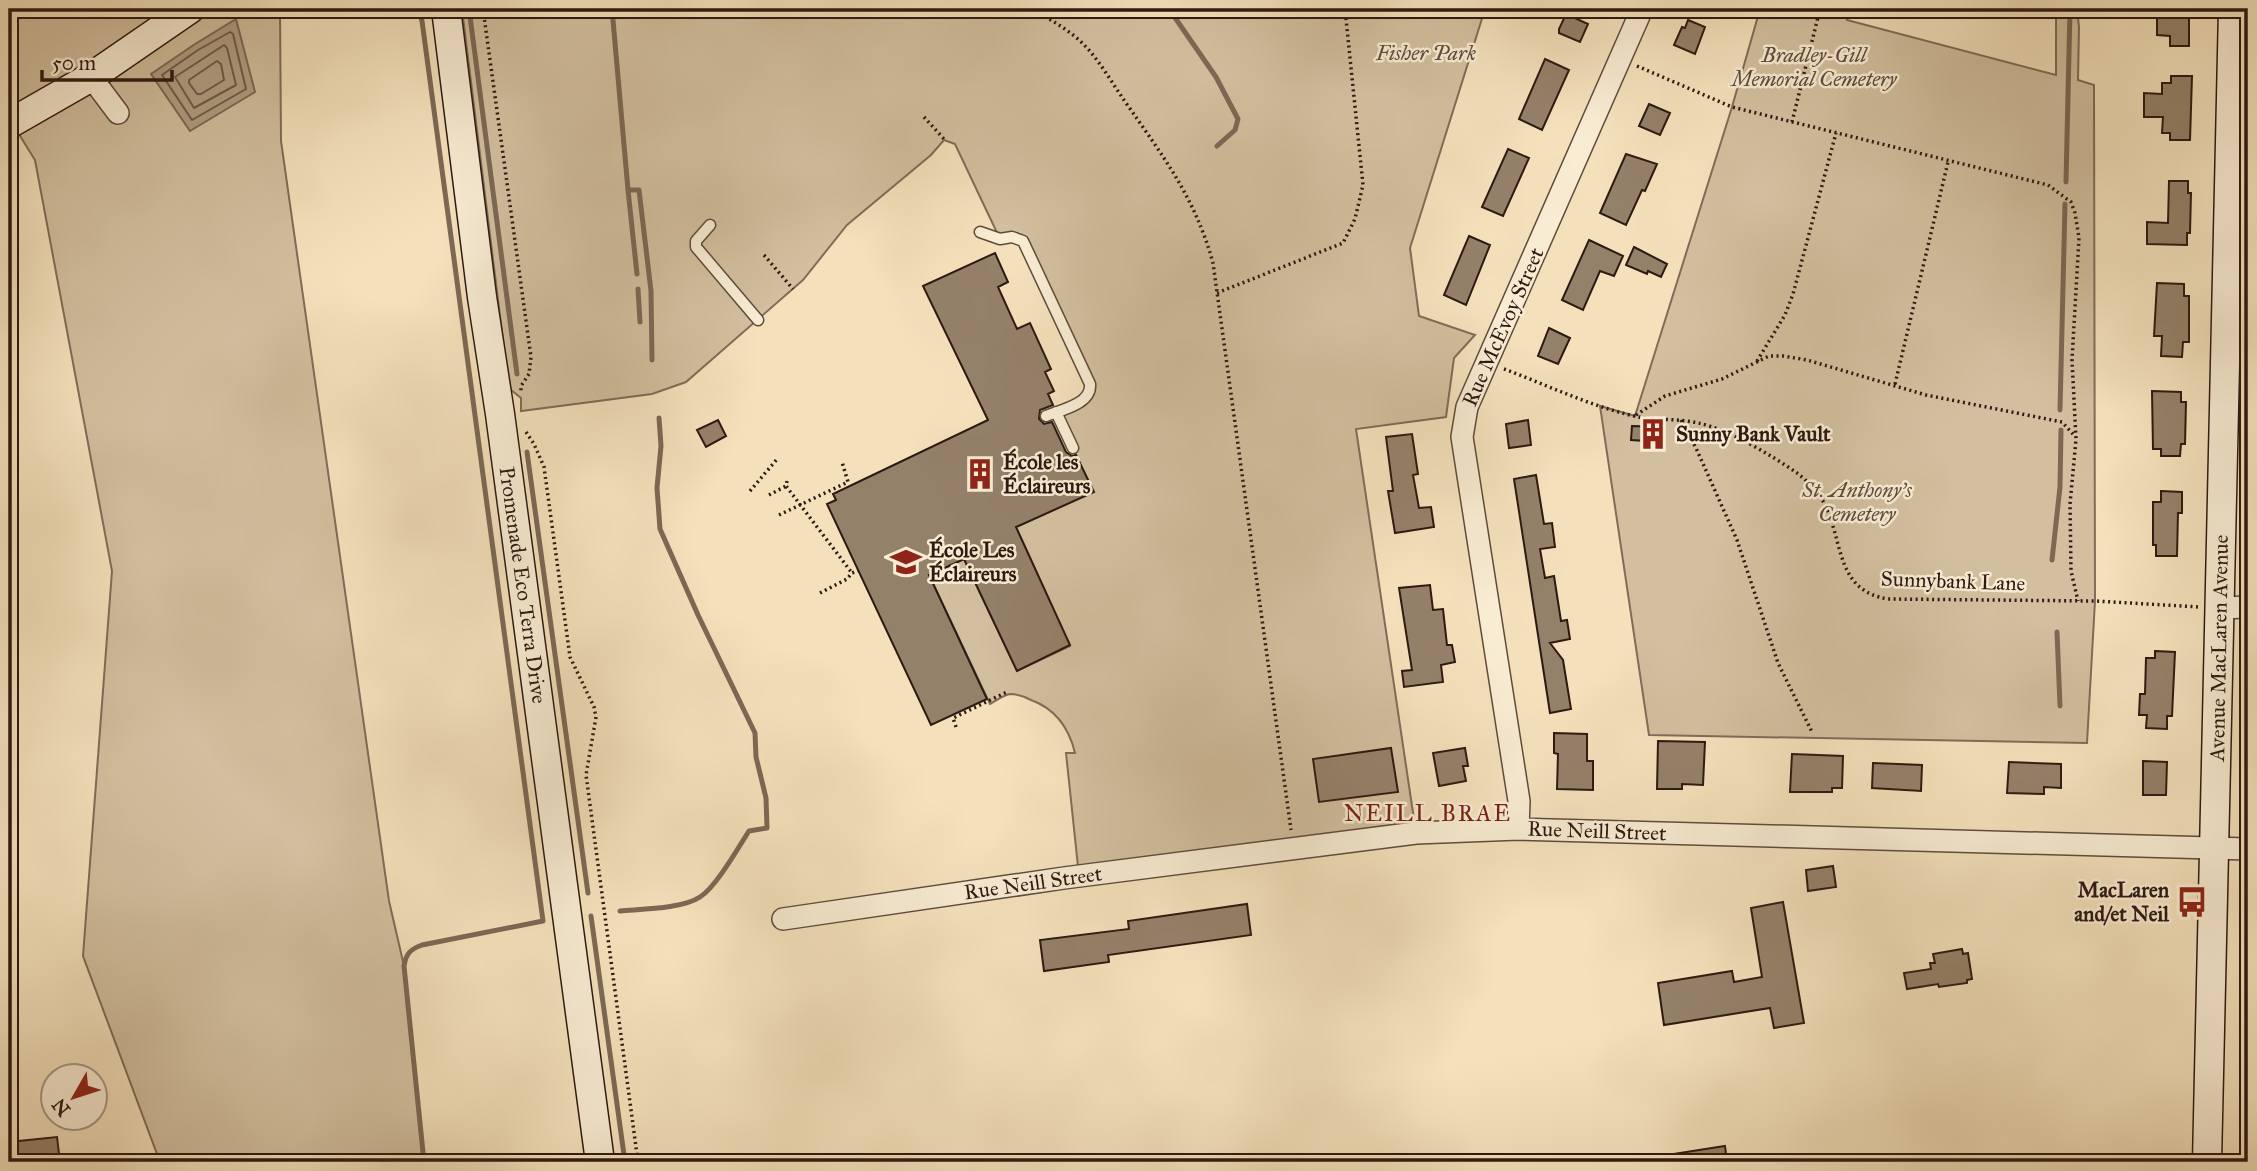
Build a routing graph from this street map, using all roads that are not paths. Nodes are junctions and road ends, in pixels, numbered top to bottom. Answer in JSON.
{"nodes":[{"id":1,"x":190,"y":9,"type":"edge"},
{"id":2,"x":446,"y":9,"type":"edge"},
{"id":3,"x":1643,"y":9,"type":"edge"},
{"id":4,"x":2233,"y":9,"type":"edge"},
{"id":5,"x":91,"y":77,"type":"junction"},
{"id":6,"x":118,"y":113,"type":"dead end"},
{"id":7,"x":9,"y":124,"type":"edge"},
{"id":8,"x":710,"y":225,"type":"dead end"},
{"id":9,"x":980,"y":232,"type":"dead end"},
{"id":10,"x":758,"y":320,"type":"dead end"},
{"id":11,"x":1073,"y":448,"type":"dead end"},
{"id":12,"x":2248,"y":607,"type":"edge"},
{"id":13,"x":2219,"y":608,"type":"junction"},
{"id":14,"x":1518,"y":829,"type":"junction"},
{"id":15,"x":2216,"y":849,"type":"junction"},
{"id":16,"x":2248,"y":849,"type":"edge"},
{"id":17,"x":783,"y":919,"type":"dead end"},
{"id":18,"x":600,"y":1162,"type":"edge"},
{"id":19,"x":2207,"y":1162,"type":"edge"}],
"edges":[{"from":1,"to":5,"type":"street"},
{"from":2,"to":18,"type":"street","name":"Promenade Eco Terra Drive"},
{"from":3,"to":14,"type":"street","name":"Rue McEvoy Street"},
{"from":4,"to":13,"type":"street","name":"Avenue MacLaren Avenue"},
{"from":5,"to":6,"type":"street"},
{"from":5,"to":7,"type":"street"},
{"from":8,"to":10,"type":"lane"},
{"from":9,"to":11,"type":"lane"},
{"from":12,"to":13,"type":"street"},
{"from":13,"to":15,"type":"street","name":"Avenue MacLaren Avenue"},
{"from":14,"to":15,"type":"street","name":"Rue Neill Street"},
{"from":14,"to":17,"type":"street","name":"Rue Neill Street"},
{"from":15,"to":16,"type":"street","name":"Rue Neill Street"},
{"from":15,"to":19,"type":"street","name":"Avenue MacLaren Avenue"}]}
